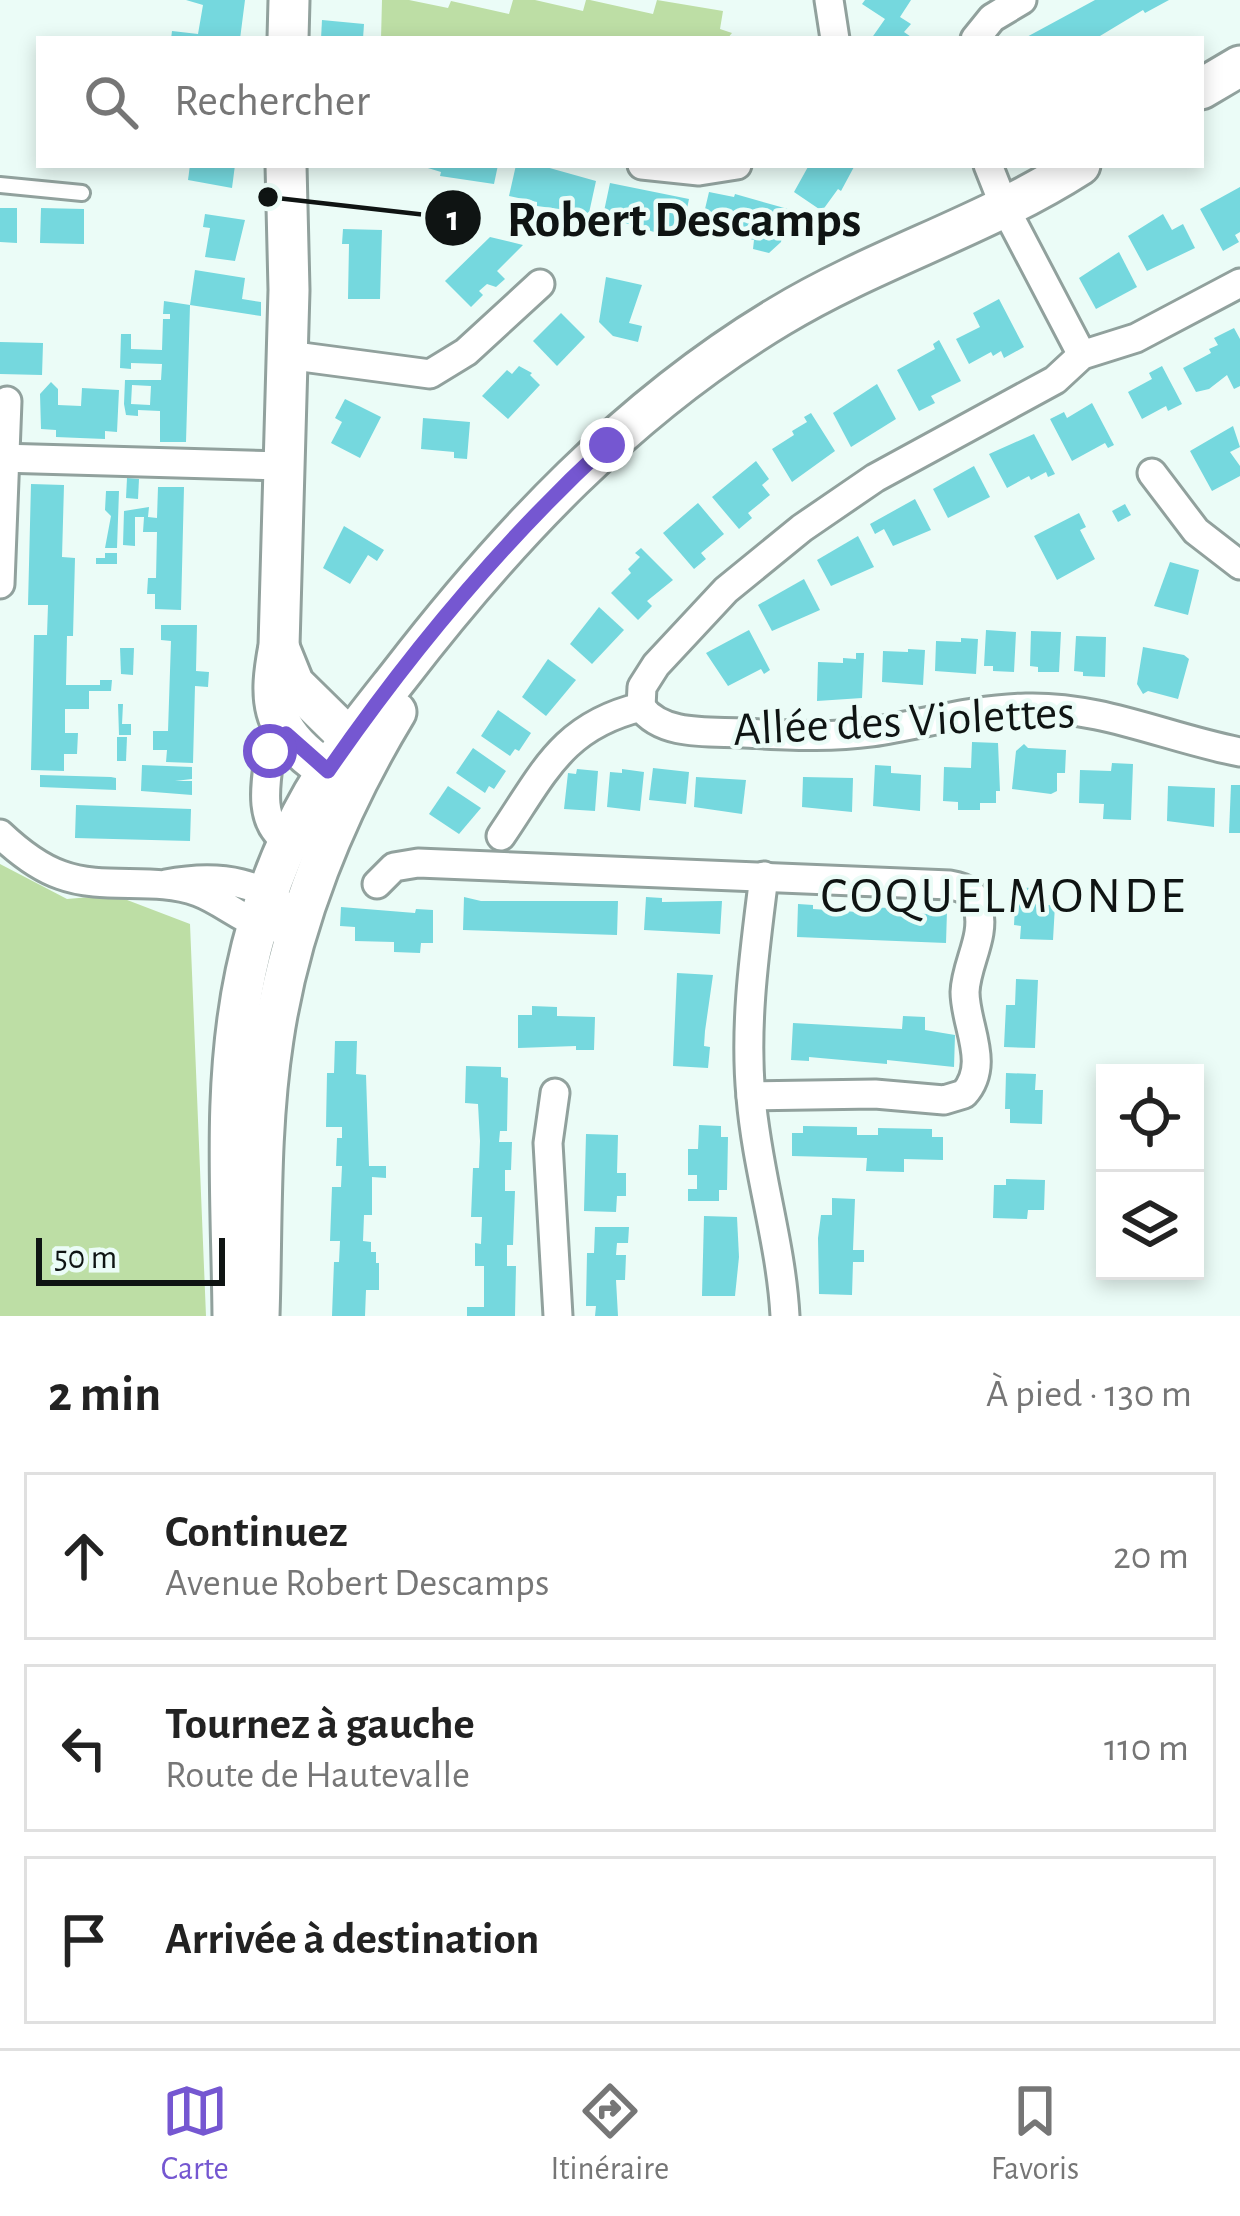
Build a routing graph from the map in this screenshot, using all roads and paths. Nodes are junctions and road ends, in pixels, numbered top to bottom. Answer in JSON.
{"nodes":[{"id":1,"x":289,"y":0,"type":"edge"},
{"id":2,"x":829,"y":0,"type":"edge"},
{"id":3,"x":1022,"y":0,"type":"edge"},
{"id":4,"x":288,"y":36,"type":"edge"},
{"id":5,"x":835,"y":36,"type":"edge"},
{"id":6,"x":977,"y":36,"type":"edge"},
{"id":7,"x":1240,"y":66,"type":"edge"},
{"id":8,"x":1204,"y":87,"type":"edge"},
{"id":9,"x":286,"y":168,"type":"edge"},
{"id":10,"x":670,"y":168,"type":"edge"},
{"id":11,"x":718,"y":168,"type":"edge"},
{"id":12,"x":1032,"y":168,"type":"edge"},
{"id":13,"x":1069,"y":168,"type":"edge"},
{"id":14,"x":0,"y":185,"type":"edge"},
{"id":15,"x":997,"y":187,"type":"edge"},
{"id":16,"x":82,"y":193,"type":"dead end"},
{"id":17,"x":1240,"y":283,"type":"edge"},
{"id":18,"x":540,"y":284,"type":"dead end"},
{"id":19,"x":287,"y":355,"type":"junction"},
{"id":20,"x":1082,"y":355,"type":"junction"},
{"id":21,"x":7,"y":401,"type":"dead end"},
{"id":22,"x":3,"y":458,"type":"edge"},
{"id":23,"x":284,"y":466,"type":"junction"},
{"id":24,"x":1152,"y":472,"type":"dead end"},
{"id":25,"x":1240,"y":565,"type":"edge"},
{"id":26,"x":0,"y":584,"type":"edge"},
{"id":27,"x":279,"y":646,"type":"junction"},
{"id":28,"x":641,"y":707,"type":"junction"},
{"id":29,"x":286,"y":734,"type":"junction"},
{"id":30,"x":1240,"y":752,"type":"edge"},
{"id":31,"x":346,"y":761,"type":"junction"},
{"id":32,"x":0,"y":834,"type":"edge"},
{"id":33,"x":501,"y":836,"type":"dead end"},
{"id":34,"x":288,"y":842,"type":"junction"},
{"id":35,"x":764,"y":876,"type":"junction"},
{"id":36,"x":376,"y":884,"type":"dead end"},
{"id":37,"x":264,"y":908,"type":"junction"},
{"id":38,"x":300,"y":925,"type":"junction"},
{"id":39,"x":555,"y":1094,"type":"dead end"},
{"id":40,"x":751,"y":1096,"type":"junction"},
{"id":41,"x":232,"y":1316,"type":"edge"},
{"id":42,"x":260,"y":1316,"type":"edge"},
{"id":43,"x":558,"y":1316,"type":"edge"},
{"id":44,"x":785,"y":1316,"type":"edge"}],
"edges":[{"from":1,"to":4,"type":"main road"},
{"from":2,"to":5,"type":"street"},
{"from":3,"to":6,"type":"street"},
{"from":7,"to":8,"type":"main road"},
{"from":9,"to":19,"type":"main road"},
{"from":10,"to":11,"type":"street"},
{"from":12,"to":15,"type":"main road"},
{"from":13,"to":15,"type":"main road"},
{"from":14,"to":16,"type":"lane"},
{"from":15,"to":20,"type":"street"},
{"from":15,"to":31,"type":"main road"},
{"from":17,"to":20,"type":"street"},
{"from":18,"to":19,"type":"street"},
{"from":19,"to":23,"type":"main road"},
{"from":20,"to":28,"type":"street"},
{"from":21,"to":22,"type":"street"},
{"from":22,"to":23,"type":"street"},
{"from":22,"to":26,"type":"street"},
{"from":23,"to":27,"type":"main road"},
{"from":24,"to":25,"type":"street"},
{"from":27,"to":29,"type":"main road"},
{"from":27,"to":31,"type":"main road"},
{"from":28,"to":30,"type":"street","name":"Allée des Violettes"},
{"from":28,"to":33,"type":"street"},
{"from":29,"to":31,"type":"main road"},
{"from":29,"to":34,"type":"street"},
{"from":31,"to":34,"type":"main road"},
{"from":31,"to":38,"type":"main road"},
{"from":32,"to":37,"type":"street"},
{"from":34,"to":37,"type":"main road"},
{"from":35,"to":36,"type":"street"},
{"from":35,"to":40,"type":"street"},
{"from":35,"to":40,"type":"street"},
{"from":37,"to":38,"type":"street"},
{"from":37,"to":41,"type":"main road"},
{"from":38,"to":42,"type":"main road"},
{"from":39,"to":43,"type":"street"},
{"from":40,"to":44,"type":"street"}]}
